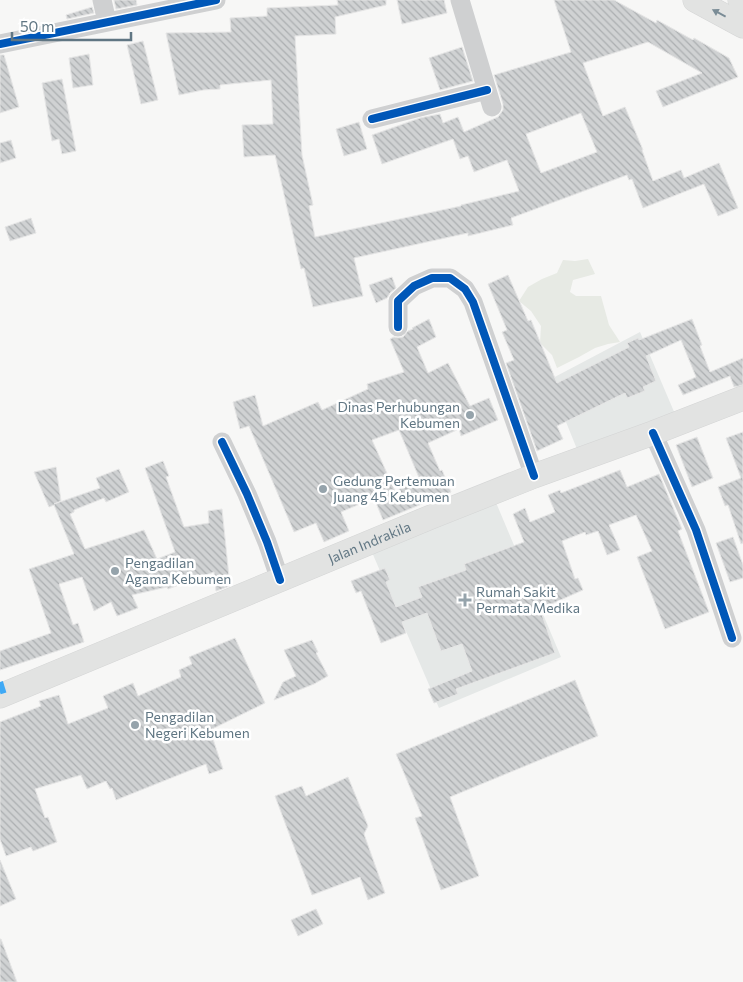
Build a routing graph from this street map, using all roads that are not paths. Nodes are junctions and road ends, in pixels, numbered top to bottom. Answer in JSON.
{"nodes":[{"id":1,"x":102,"y":0,"type":"edge"},
{"id":2,"x":216,"y":0,"type":"edge"},
{"id":3,"x":460,"y":0,"type":"edge"},
{"id":4,"x":695,"y":0,"type":"edge"},
{"id":5,"x":107,"y":22,"type":"junction"},
{"id":6,"x":743,"y":26,"type":"edge"},
{"id":7,"x":0,"y":44,"type":"edge"},
{"id":8,"x":372,"y":119,"type":"dead end"},
{"id":9,"x":398,"y":327,"type":"dead end"},
{"id":10,"x":743,"y":398,"type":"edge"},
{"id":11,"x":653,"y":434,"type":"junction"},
{"id":12,"x":222,"y":442,"type":"dead end"},
{"id":13,"x":534,"y":476,"type":"junction"},
{"id":14,"x":280,"y":580,"type":"junction"},
{"id":15,"x":732,"y":638,"type":"dead end"},
{"id":16,"x":1,"y":691,"type":"edge"}],
"edges":[{"from":1,"to":5,"type":"street"},
{"from":2,"to":5,"type":"street"},
{"from":3,"to":8,"type":"street"},
{"from":6,"to":4,"type":"main road","one_way":true},
{"from":5,"to":7,"type":"street"},
{"from":9,"to":13,"type":"street"},
{"from":10,"to":11,"type":"main road","name":"Jalan Indrakila"},
{"from":11,"to":13,"type":"main road","name":"Jalan Indrakila"},
{"from":11,"to":15,"type":"street"},
{"from":12,"to":14,"type":"street"},
{"from":13,"to":14,"type":"main road","name":"Jalan Indrakila"},
{"from":14,"to":16,"type":"main road","name":"Jalan Indrakila"}]}
